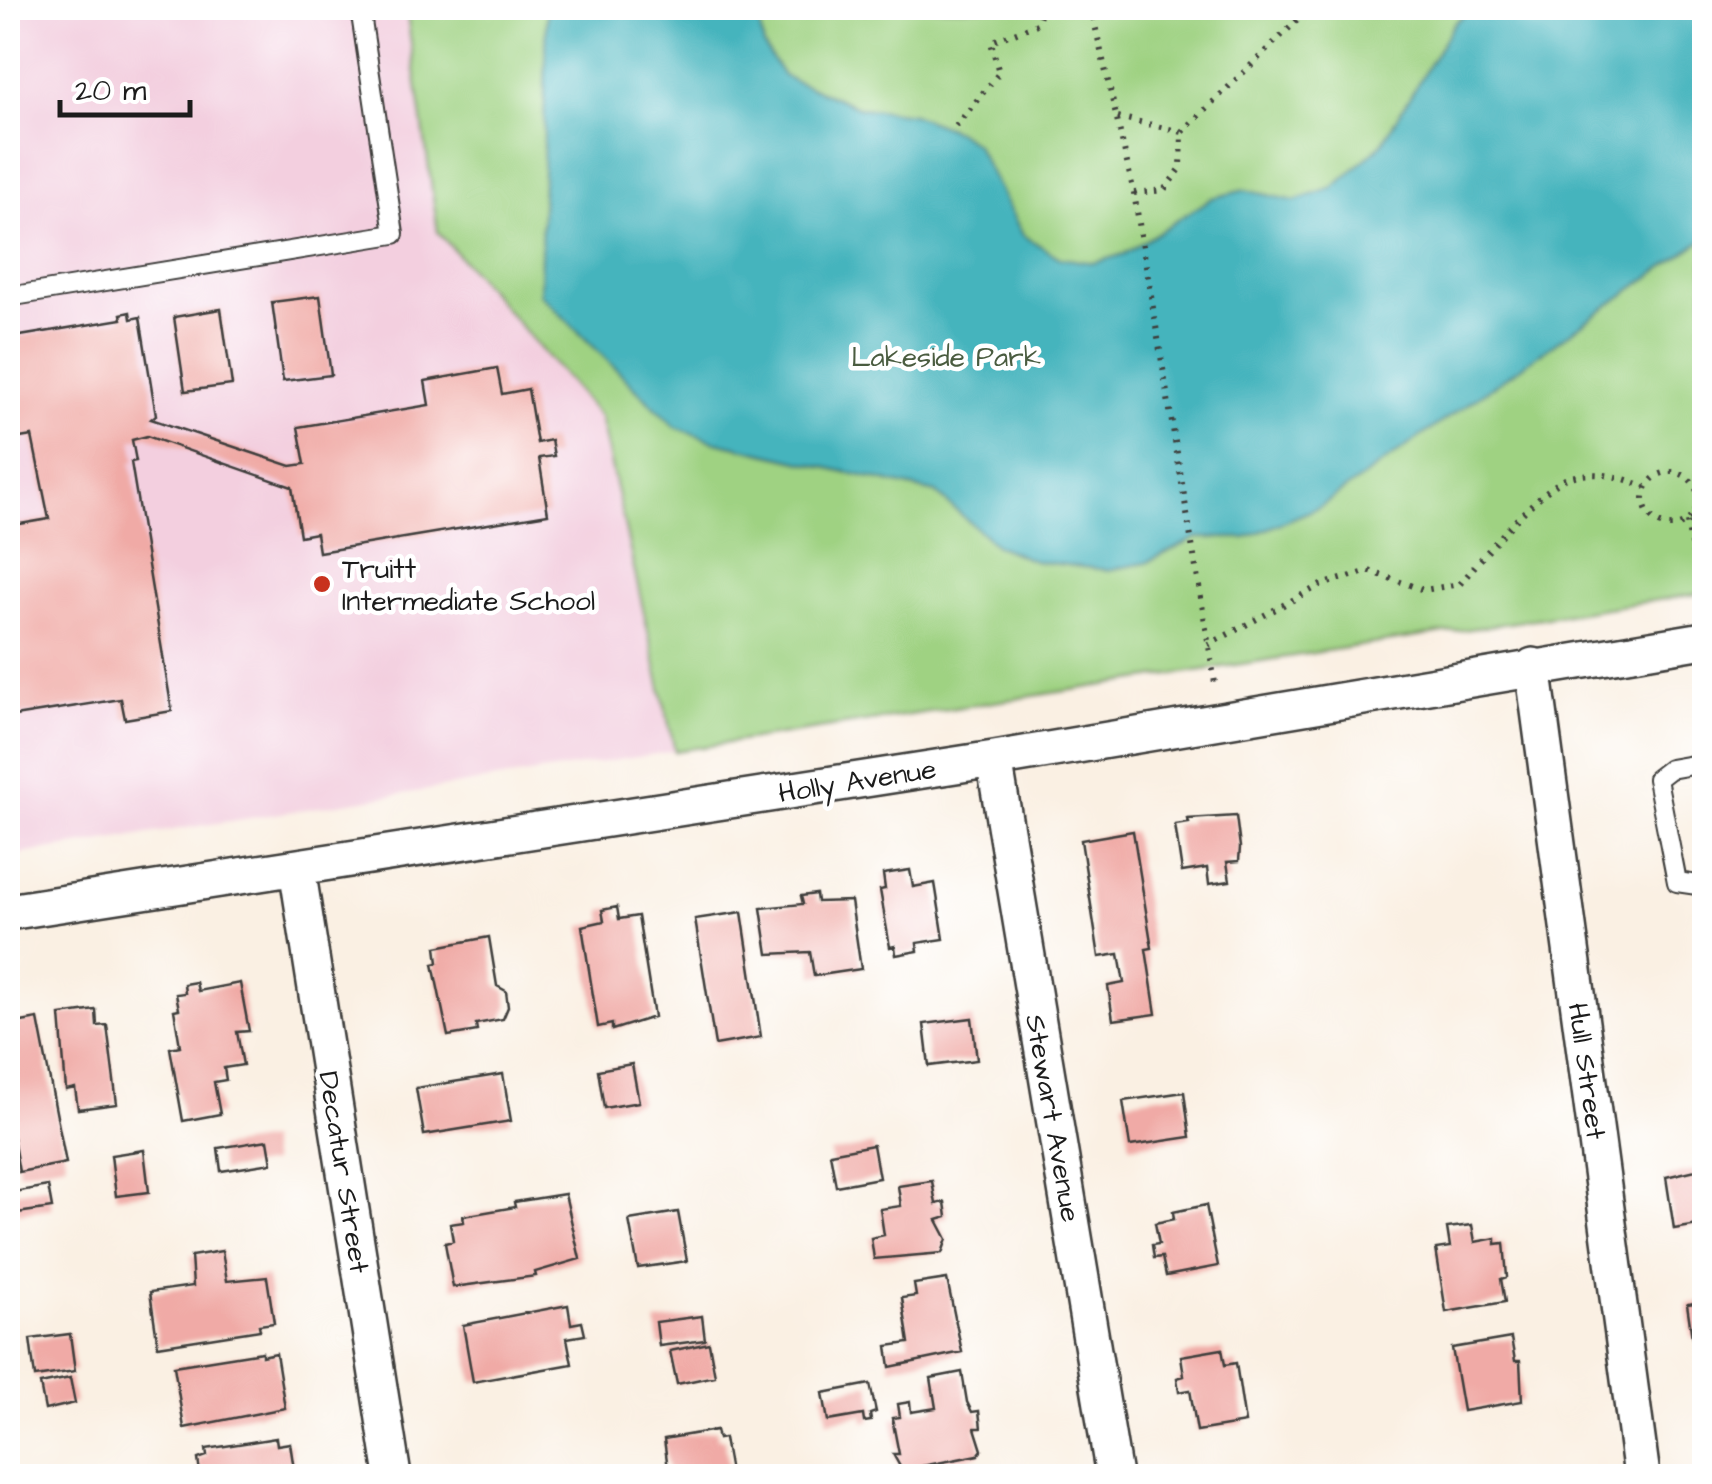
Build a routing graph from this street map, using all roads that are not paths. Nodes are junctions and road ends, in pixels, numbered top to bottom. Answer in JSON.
{"nodes":[{"id":1,"x":360,"y":8,"type":"edge"},
{"id":2,"x":8,"y":297,"type":"edge"},
{"id":3,"x":1704,"y":640,"type":"edge"},
{"id":4,"x":1533,"y":666,"type":"junction"},
{"id":5,"x":994,"y":759,"type":"junction"},
{"id":6,"x":1704,"y":763,"type":"edge"},
{"id":7,"x":296,"y":868,"type":"junction"},
{"id":8,"x":1704,"y":886,"type":"edge"},
{"id":9,"x":8,"y":912,"type":"edge"},
{"id":10,"x":392,"y":1476,"type":"edge"},
{"id":11,"x":1114,"y":1476,"type":"edge"},
{"id":12,"x":1642,"y":1476,"type":"edge"}],
"edges":[{"from":1,"to":2,"type":"lane"},
{"from":3,"to":4,"type":"street","name":"Holly Avenue"},
{"from":4,"to":5,"type":"street","name":"Holly Avenue"},
{"from":4,"to":12,"type":"street","name":"Hull Street"},
{"from":5,"to":7,"type":"street","name":"Holly Avenue"},
{"from":5,"to":11,"type":"street","name":"Stewart Avenue"},
{"from":6,"to":8,"type":"lane"},
{"from":7,"to":9,"type":"street","name":"Holly Avenue"},
{"from":7,"to":10,"type":"street","name":"Decatur Street"}]}
